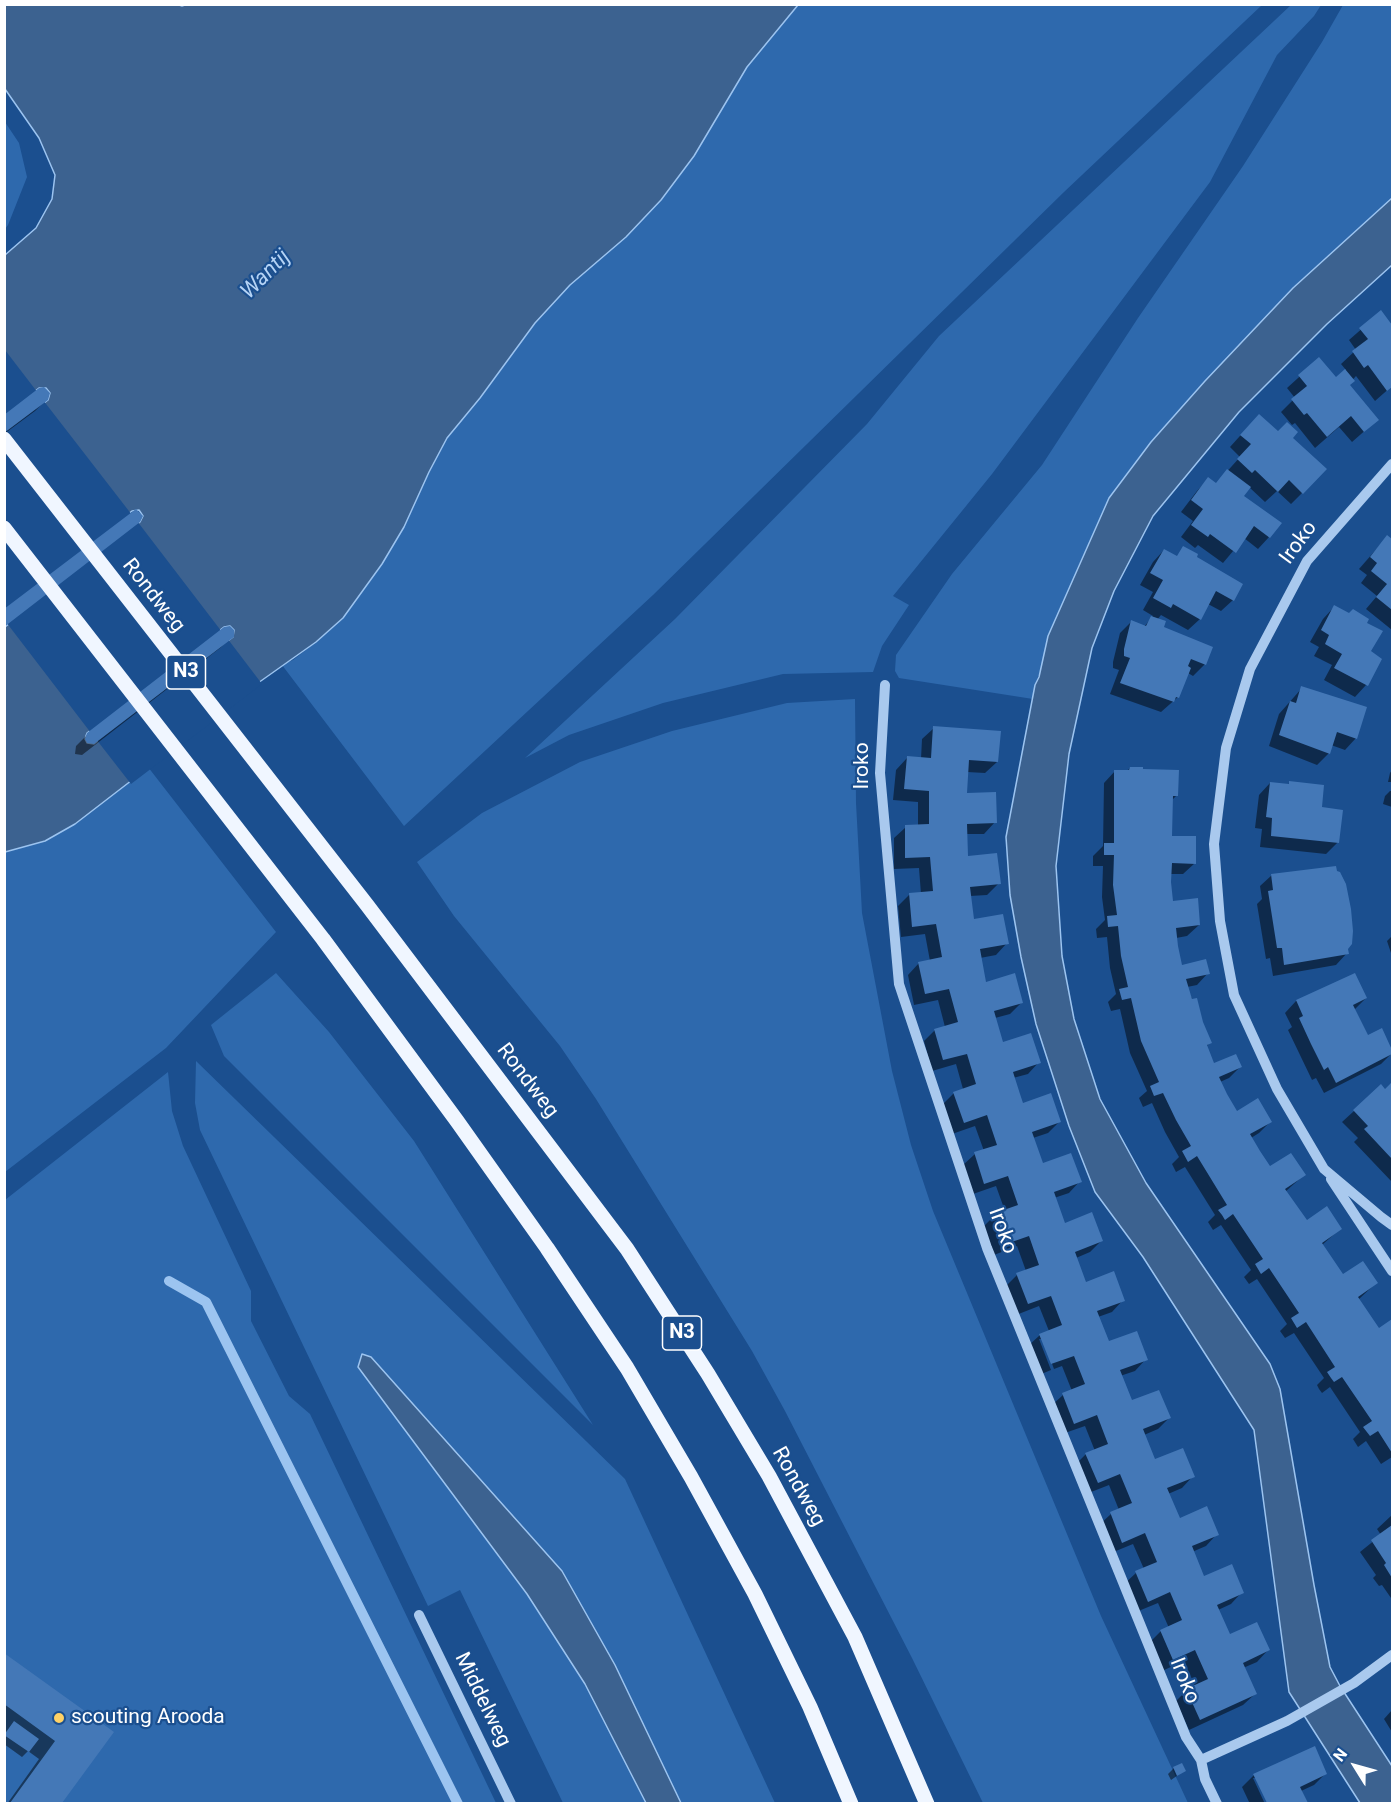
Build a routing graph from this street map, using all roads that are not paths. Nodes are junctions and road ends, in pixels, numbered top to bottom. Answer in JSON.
{"nodes":[{"id":1,"x":4,"y":439,"type":"edge"},
{"id":2,"x":1392,"y":464,"type":"edge"},
{"id":3,"x":4,"y":528,"type":"edge"},
{"id":4,"x":885,"y":685,"type":"dead end"},
{"id":5,"x":1324,"y":1169,"type":"junction"},
{"id":6,"x":1392,"y":1225,"type":"edge"},
{"id":7,"x":1392,"y":1271,"type":"edge"},
{"id":8,"x":419,"y":1615,"type":"dead end"},
{"id":9,"x":1392,"y":1655,"type":"edge"},
{"id":10,"x":1201,"y":1760,"type":"junction"},
{"id":11,"x":511,"y":1803,"type":"edge"},
{"id":12,"x":851,"y":1803,"type":"edge"},
{"id":13,"x":927,"y":1803,"type":"edge"},
{"id":14,"x":1217,"y":1803,"type":"edge"}],
"edges":[{"from":1,"to":13,"type":"main road","name":"Rondweg","number":"N3"},
{"from":2,"to":5,"type":"street","name":"Iroko"},
{"from":3,"to":12,"type":"main road","number":"N3"},
{"from":4,"to":10,"type":"street","name":"Iroko"},
{"from":5,"to":6,"type":"street","name":"Iroko"},
{"from":5,"to":7,"type":"street","name":"Iroko"},
{"from":8,"to":11,"type":"street","name":"Middelweg"},
{"from":9,"to":10,"type":"street"},
{"from":10,"to":14,"type":"street","name":"Iroko"}]}
